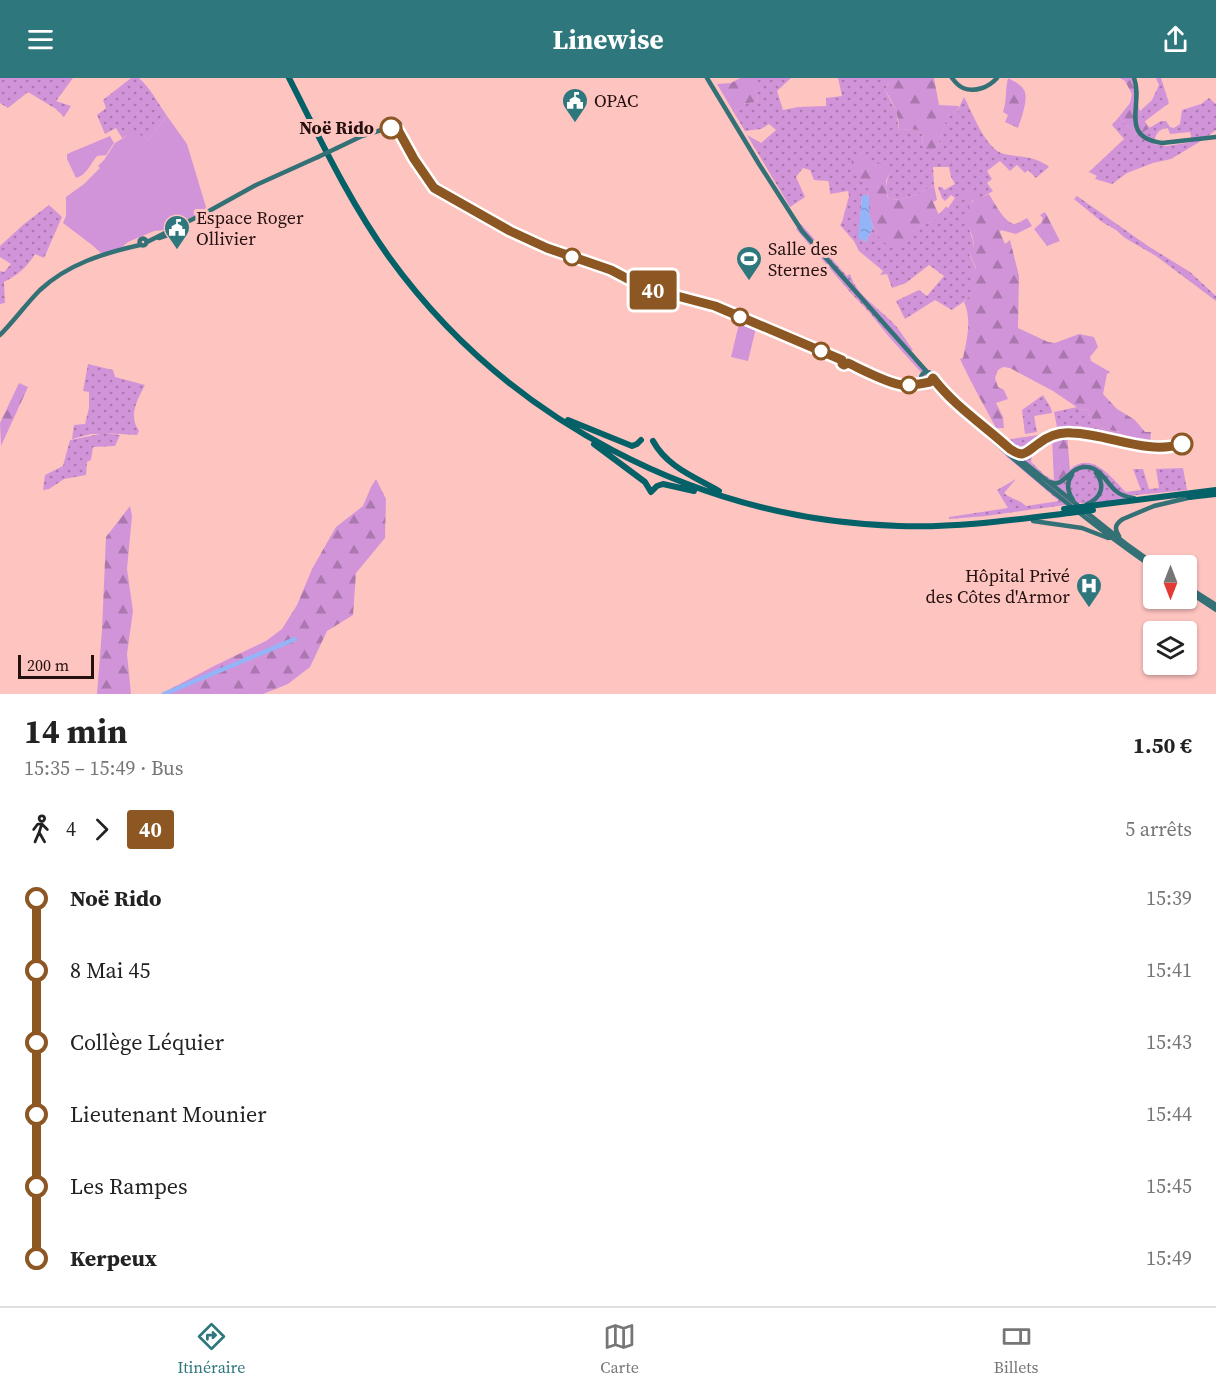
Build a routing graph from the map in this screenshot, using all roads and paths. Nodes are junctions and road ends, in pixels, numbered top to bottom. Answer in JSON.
{"nodes":[{"id":1,"x":709,"y":78,"type":"edge"},
{"id":2,"x":952,"y":78,"type":"edge"},
{"id":3,"x":997,"y":78,"type":"edge"},
{"id":4,"x":1134,"y":78,"type":"edge"},
{"id":5,"x":291,"y":79,"type":"edge"},
{"id":6,"x":391,"y":127,"type":"dead end"},
{"id":7,"x":1216,"y":138,"type":"edge"},
{"id":8,"x":0,"y":335,"type":"edge"},
{"id":9,"x":924,"y":373,"type":"junction"},
{"id":10,"x":933,"y":378,"type":"junction"},
{"id":11,"x":929,"y":383,"type":"junction"},
{"id":12,"x":568,"y":420,"type":"junction"},
{"id":13,"x":582,"y":434,"type":"junction"},
{"id":14,"x":641,"y":440,"type":"dead end"},
{"id":15,"x":652,"y":441,"type":"dead end"},
{"id":16,"x":1003,"y":449,"type":"junction"},
{"id":17,"x":1021,"y":460,"type":"junction"},
{"id":18,"x":1045,"y":480,"type":"junction"},
{"id":19,"x":1216,"y":492,"type":"edge"},
{"id":20,"x":721,"y":494,"type":"junction"},
{"id":21,"x":1195,"y":497,"type":"junction"},
{"id":22,"x":1140,"y":500,"type":"junction"},
{"id":23,"x":1077,"y":506,"type":"junction"},
{"id":24,"x":1090,"y":507,"type":"junction"},
{"id":25,"x":1067,"y":511,"type":"junction"},
{"id":26,"x":1015,"y":519,"type":"junction"},
{"id":27,"x":1033,"y":521,"type":"joint"},
{"id":28,"x":1125,"y":543,"type":"junction"},
{"id":29,"x":1131,"y":552,"type":"junction"},
{"id":30,"x":1143,"y":557,"type":"edge"},
{"id":31,"x":1143,"y":560,"type":"edge"},
{"id":32,"x":1197,"y":594,"type":"edge"},
{"id":33,"x":1197,"y":597,"type":"edge"},
{"id":34,"x":1216,"y":608,"type":"edge"}],
"edges":[{"from":1,"to":9,"type":"main road"},
{"from":2,"to":3,"type":"main road"},
{"from":4,"to":7,"type":"main road"},
{"from":5,"to":12,"type":"highway"},
{"from":5,"to":13,"type":"highway"},
{"from":6,"to":8,"type":"main road","bridge":true},
{"from":9,"to":10,"type":"main road"},
{"from":9,"to":11,"type":"main road"},
{"from":10,"to":11,"type":"main road"},
{"from":10,"to":17,"type":"main road"},
{"from":11,"to":16,"type":"main road"},
{"from":12,"to":14,"type":"highway"},
{"from":12,"to":20,"type":"highway"},
{"from":13,"to":20,"type":"highway"},
{"from":13,"to":20,"type":"highway"},
{"from":15,"to":20,"type":"highway"},
{"from":16,"to":17,"type":"main road"},
{"from":16,"to":29,"type":"main road"},
{"from":17,"to":18,"type":"main road"},
{"from":18,"to":22,"type":"main road"},
{"from":18,"to":23,"type":"main road"},
{"from":19,"to":21,"type":"highway"},
{"from":19,"to":22,"type":"highway"},
{"from":20,"to":25,"type":"highway"},
{"from":20,"to":26,"type":"highway"},
{"from":21,"to":24,"type":"highway"},
{"from":21,"to":28,"type":"main road"},
{"from":22,"to":24,"type":"highway"},
{"from":23,"to":24,"type":"highway","bridge":true},
{"from":23,"to":24,"type":"main road"},
{"from":23,"to":25,"type":"highway","bridge":true},
{"from":23,"to":28,"type":"main road"},
{"from":24,"to":25,"type":"highway","bridge":true},
{"from":25,"to":26,"type":"highway"},
{"from":26,"to":27,"type":"highway"},
{"from":27,"to":29,"type":"main road"},
{"from":28,"to":30,"type":"main road"},
{"from":29,"to":31,"type":"main road"},
{"from":32,"to":34,"type":"main road"},
{"from":33,"to":34,"type":"main road"}]}
